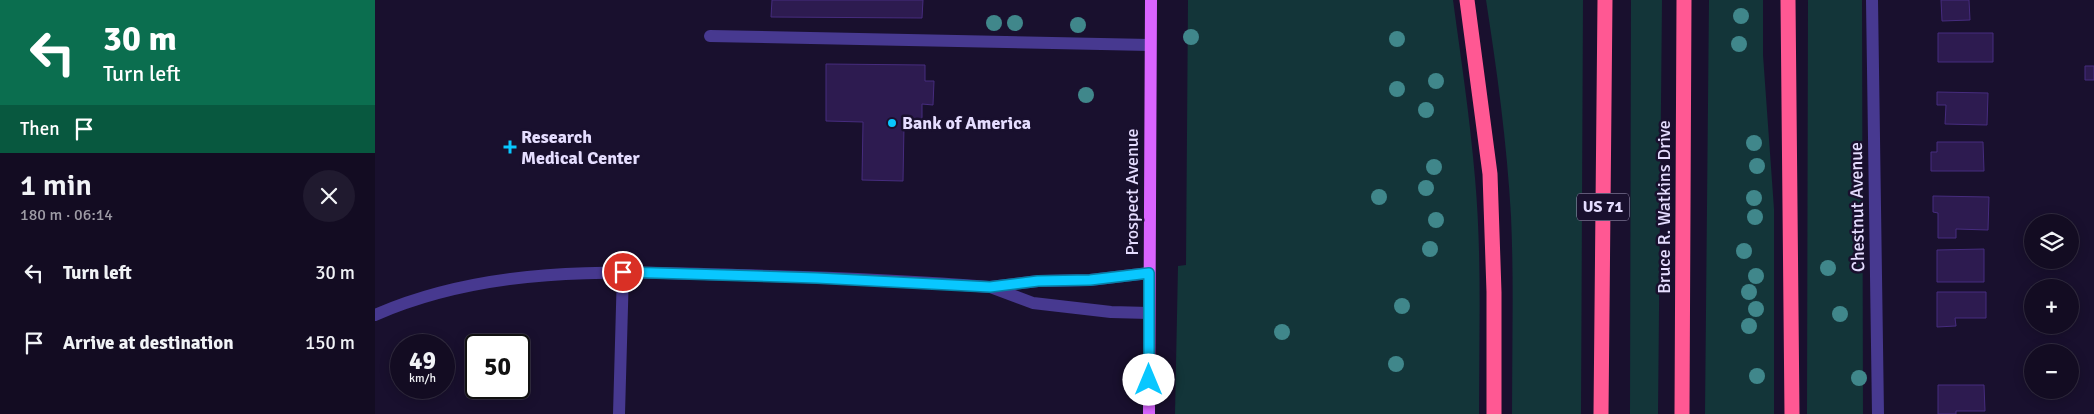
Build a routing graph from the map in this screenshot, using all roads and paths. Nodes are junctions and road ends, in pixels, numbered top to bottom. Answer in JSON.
{"nodes":[{"id":1,"x":1151,"y":0,"type":"edge"},
{"id":2,"x":1467,"y":0,"type":"edge"},
{"id":3,"x":1605,"y":0,"type":"edge"},
{"id":4,"x":1684,"y":0,"type":"edge"},
{"id":5,"x":1788,"y":0,"type":"edge"},
{"id":6,"x":1872,"y":0,"type":"edge"},
{"id":7,"x":710,"y":36,"type":"dead end"},
{"id":8,"x":1150,"y":45,"type":"junction"},
{"id":9,"x":623,"y":272,"type":"junction"},
{"id":10,"x":1149,"y":273,"type":"junction"},
{"id":11,"x":990,"y":287,"type":"junction"},
{"id":12,"x":1149,"y":313,"type":"junction"},
{"id":13,"x":375,"y":315,"type":"edge"},
{"id":14,"x":619,"y":414,"type":"edge"},
{"id":15,"x":1149,"y":414,"type":"edge"},
{"id":16,"x":1494,"y":414,"type":"edge"},
{"id":17,"x":1601,"y":414,"type":"edge"},
{"id":18,"x":1682,"y":414,"type":"edge"},
{"id":19,"x":1792,"y":414,"type":"edge"},
{"id":20,"x":1878,"y":414,"type":"edge"}],
"edges":[{"from":1,"to":8,"type":"main road","name":"Prospect Avenue"},
{"from":2,"to":16,"type":"highway"},
{"from":3,"to":17,"type":"highway","number":"US 71"},
{"from":4,"to":18,"type":"highway","name":"Bruce R. Watkins Drive"},
{"from":5,"to":19,"type":"highway"},
{"from":6,"to":20,"type":"street","name":"Chestnut Avenue"},
{"from":7,"to":8,"type":"street"},
{"from":8,"to":10,"type":"main road","name":"Prospect Avenue"},
{"from":9,"to":11,"type":"street"},
{"from":9,"to":13,"type":"street"},
{"from":9,"to":14,"type":"street"},
{"from":10,"to":11,"type":"street"},
{"from":10,"to":12,"type":"main road","name":"Prospect Avenue"},
{"from":11,"to":12,"type":"street"},
{"from":12,"to":15,"type":"main road","name":"Prospect Avenue"}]}
